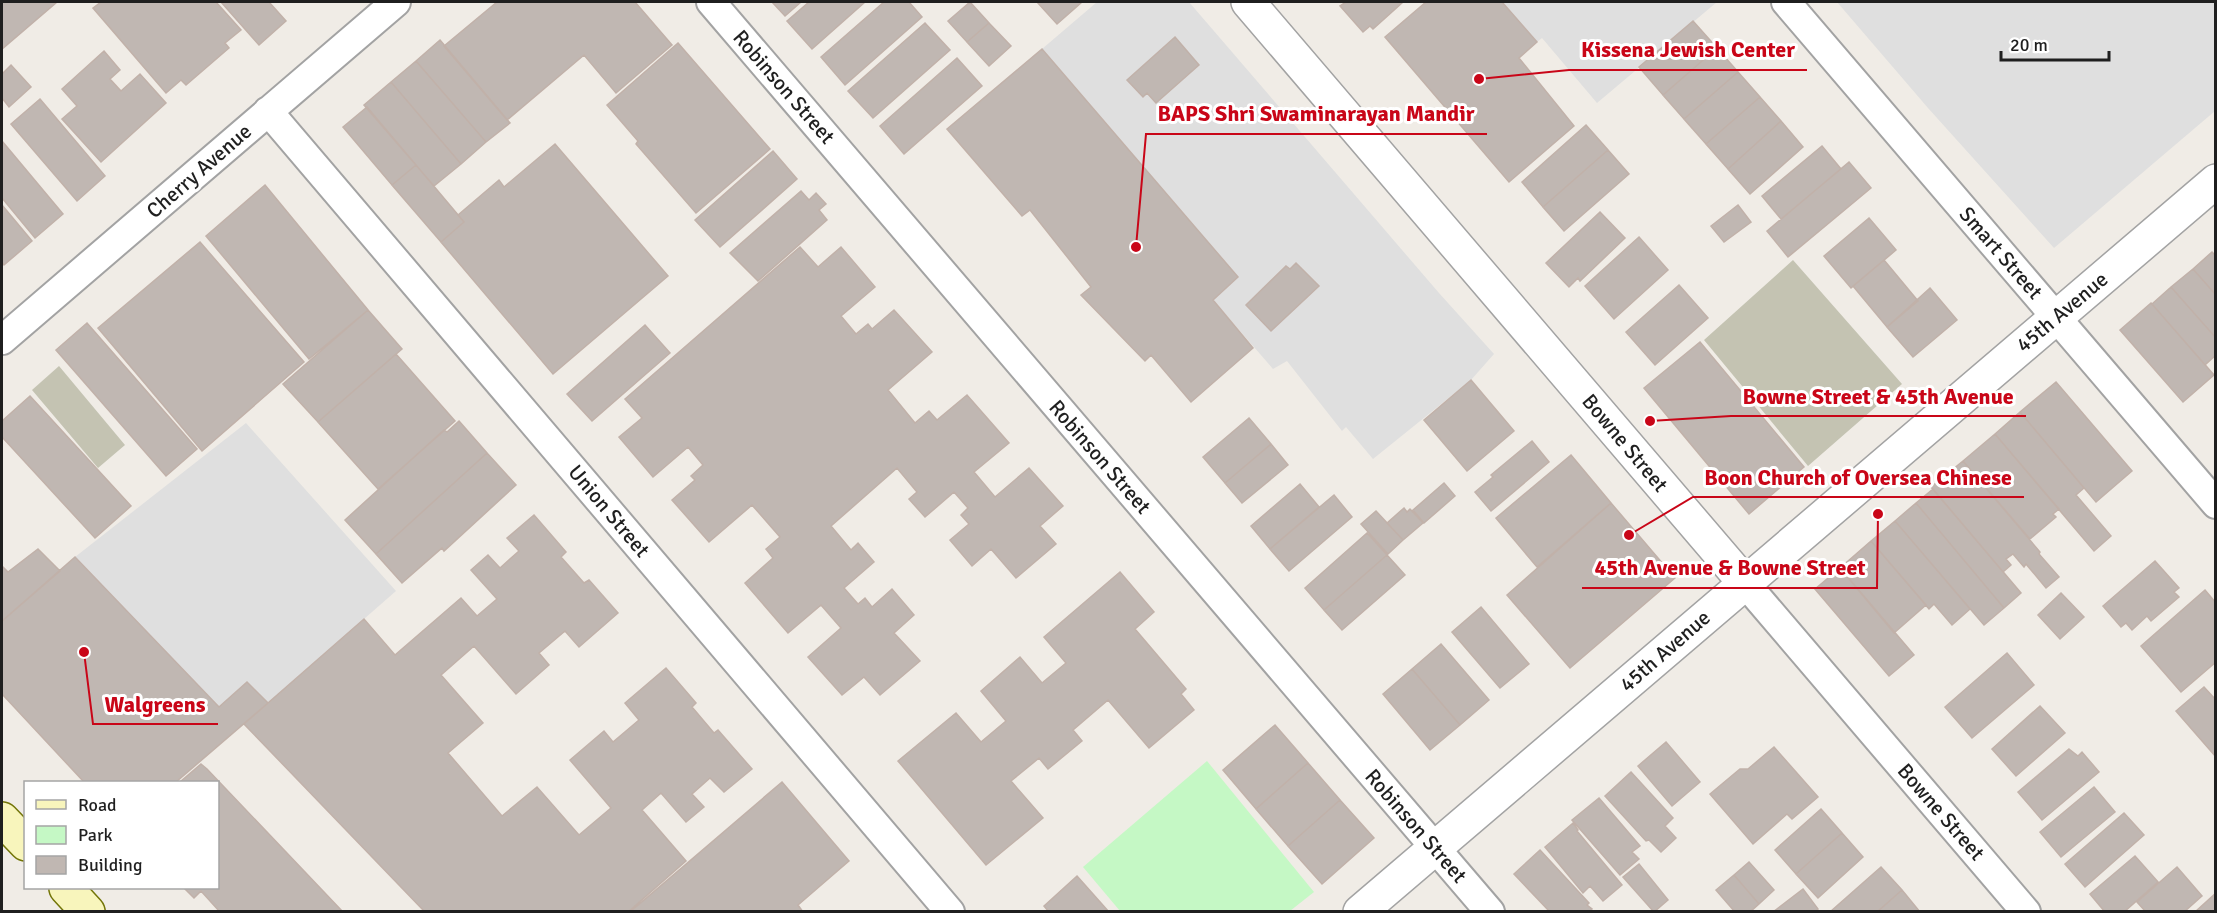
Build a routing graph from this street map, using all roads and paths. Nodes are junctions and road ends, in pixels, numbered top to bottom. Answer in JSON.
{"nodes":[{"id":1,"x":396,"y":2,"type":"edge"},
{"id":2,"x":711,"y":2,"type":"edge"},
{"id":3,"x":1248,"y":2,"type":"edge"},
{"id":4,"x":1786,"y":2,"type":"edge"},
{"id":5,"x":268,"y":111,"type":"junction"},
{"id":6,"x":2216,"y":181,"type":"edge"},
{"id":7,"x":2056,"y":317,"type":"junction"},
{"id":8,"x":2,"y":340,"type":"edge"},
{"id":9,"x":2216,"y":504,"type":"edge"},
{"id":10,"x":1744,"y":583,"type":"junction"},
{"id":11,"x":2,"y":819,"type":"edge"},
{"id":12,"x":24,"y":842,"type":"edge"},
{"id":13,"x":1435,"y":848,"type":"junction"},
{"id":14,"x":67,"y":889,"type":"edge"},
{"id":15,"x":88,"y":912,"type":"edge"},
{"id":16,"x":950,"y":912,"type":"edge"},
{"id":17,"x":1360,"y":912,"type":"edge"},
{"id":18,"x":1490,"y":912,"type":"edge"},
{"id":19,"x":2026,"y":912,"type":"edge"}],
"edges":[{"from":1,"to":5,"type":"street","name":"Cherry Avenue"},
{"from":2,"to":13,"type":"street","name":"Robinson Street"},
{"from":3,"to":10,"type":"street","name":"Bowne Street"},
{"from":4,"to":7,"type":"street","name":"Smart Street"},
{"from":5,"to":8,"type":"street","name":"Cherry Avenue"},
{"from":5,"to":16,"type":"street","name":"Union Street"},
{"from":6,"to":7,"type":"street","name":"45th Avenue"},
{"from":7,"to":9,"type":"street","name":"Smart Street"},
{"from":7,"to":10,"type":"street","name":"45th Avenue"},
{"from":10,"to":13,"type":"street","name":"45th Avenue"},
{"from":10,"to":19,"type":"street","name":"Bowne Street"},
{"from":11,"to":12,"type":"main road"},
{"from":13,"to":17,"type":"street","name":"45th Avenue"},
{"from":13,"to":18,"type":"street","name":"Robinson Street"},
{"from":14,"to":15,"type":"main road"}]}
